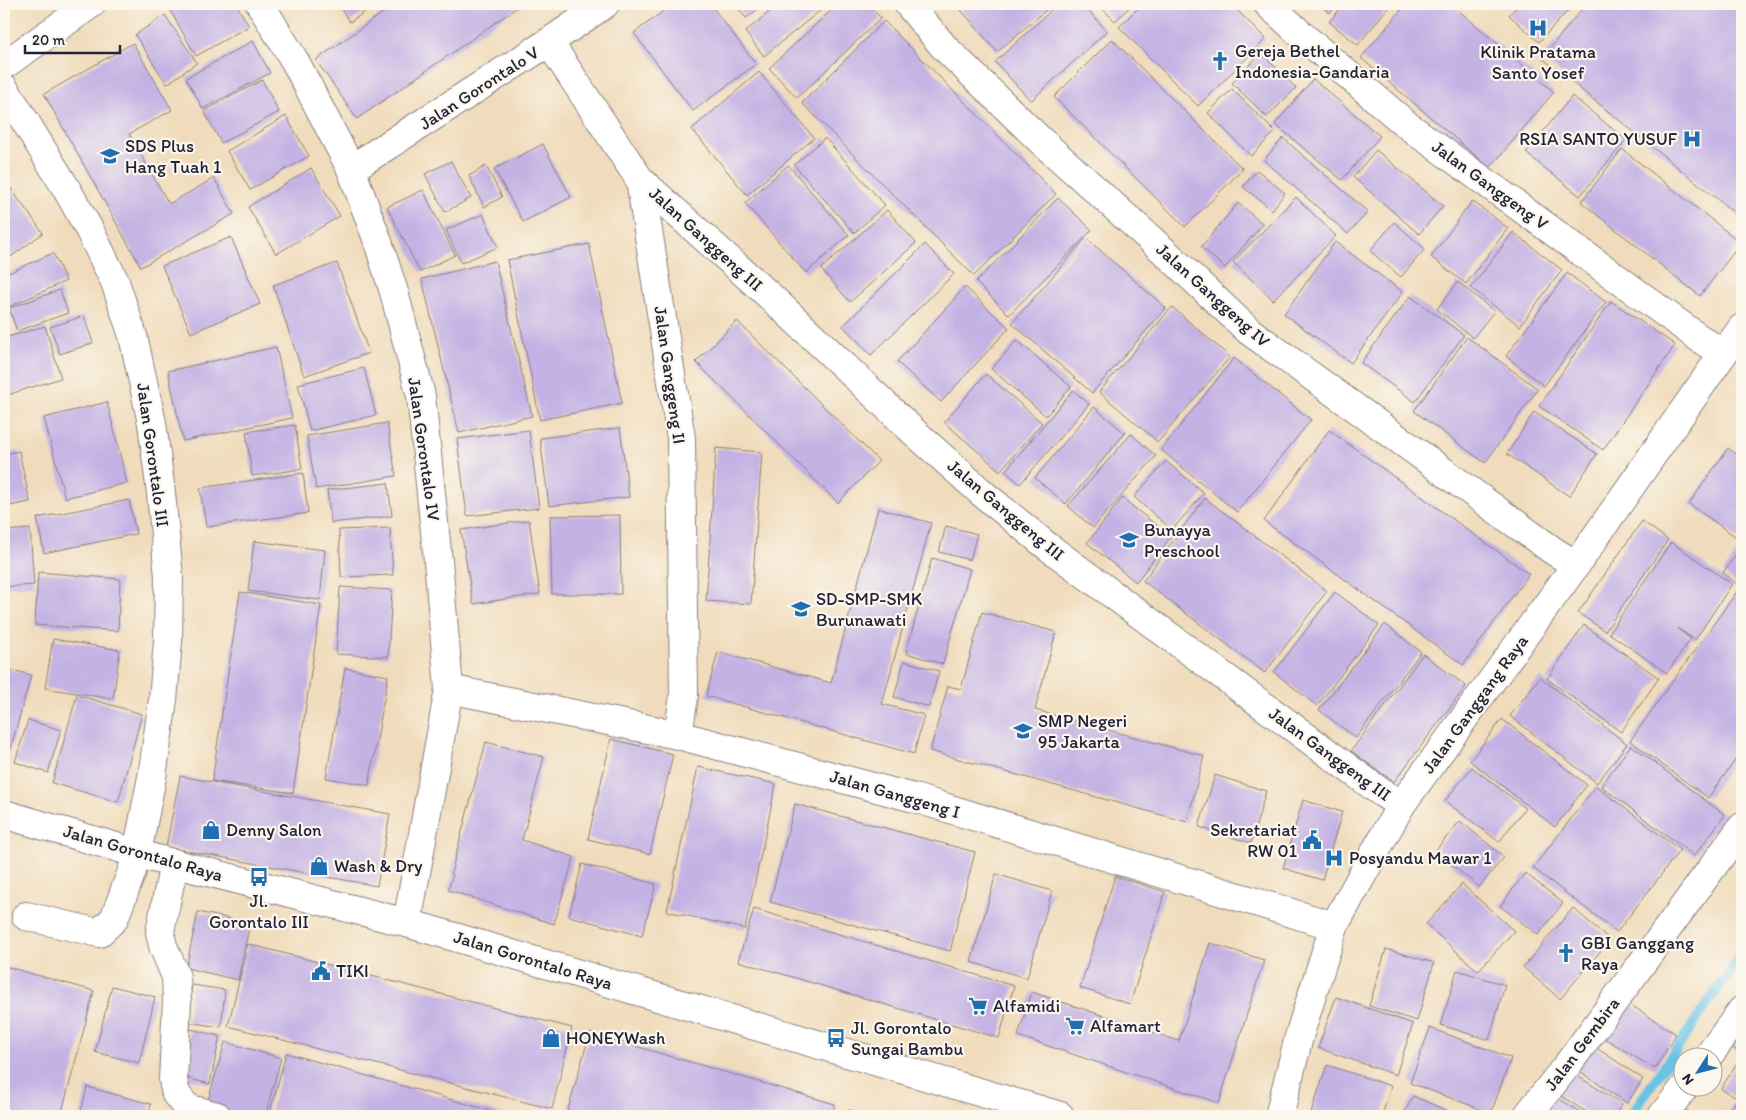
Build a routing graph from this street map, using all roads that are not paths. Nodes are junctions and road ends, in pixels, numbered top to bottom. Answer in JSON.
{"nodes":[{"id":1,"x":91,"y":4,"type":"edge"},
{"id":2,"x":260,"y":4,"type":"edge"},
{"id":3,"x":604,"y":4,"type":"edge"},
{"id":4,"x":908,"y":4,"type":"edge"},
{"id":5,"x":1268,"y":4,"type":"edge"},
{"id":6,"x":549,"y":42,"type":"junction"},
{"id":7,"x":4,"y":65,"type":"edge"},
{"id":8,"x":4,"y":88,"type":"edge"},
{"id":9,"x":351,"y":169,"type":"junction"},
{"id":10,"x":640,"y":180,"type":"junction"},
{"id":11,"x":1742,"y":328,"type":"edge"},
{"id":12,"x":1723,"y":354,"type":"junction"},
{"id":13,"x":1576,"y":565,"type":"junction"},
{"id":14,"x":449,"y":689,"type":"junction"},
{"id":15,"x":678,"y":735,"type":"junction"},
{"id":16,"x":1401,"y":805,"type":"junction"},
{"id":17,"x":4,"y":814,"type":"edge"},
{"id":18,"x":1742,"y":827,"type":"edge"},
{"id":19,"x":137,"y":853,"type":"junction"},
{"id":20,"x":174,"y":863,"type":"junction"},
{"id":21,"x":26,"y":916,"type":"dead end"},
{"id":22,"x":407,"y":923,"type":"junction"},
{"id":23,"x":1334,"y":926,"type":"junction"},
{"id":24,"x":1742,"y":1010,"type":"edge"},
{"id":25,"x":1714,"y":1048,"type":"edge"},
{"id":26,"x":1676,"y":1098,"type":"edge"},
{"id":27,"x":217,"y":1116,"type":"edge"},
{"id":28,"x":1060,"y":1116,"type":"edge"},
{"id":29,"x":1279,"y":1116,"type":"edge"},
{"id":30,"x":1527,"y":1116,"type":"edge"},
{"id":31,"x":1662,"y":1116,"type":"edge"}],
"edges":[{"from":1,"to":7,"type":"street"},
{"from":2,"to":9,"type":"street","name":"Jalan Gorontalo IV"},
{"from":3,"to":6,"type":"street","name":"Jalan Gorontalo V"},
{"from":4,"to":13,"type":"street","name":"Jalan Ganggeng IV"},
{"from":5,"to":12,"type":"street","name":"Jalan Ganggeng V"},
{"from":6,"to":9,"type":"street","name":"Jalan Gorontalo V"},
{"from":6,"to":10,"type":"street","name":"Jalan Ganggeng II"},
{"from":8,"to":19,"type":"street","name":"Jalan Gorontalo III"},
{"from":9,"to":14,"type":"street","name":"Jalan Gorontalo IV"},
{"from":10,"to":15,"type":"street","name":"Jalan Ganggeng II"},
{"from":10,"to":16,"type":"street","name":"Jalan Ganggeng III"},
{"from":11,"to":12,"type":"street","name":"Jalan Ganggang Raya"},
{"from":12,"to":13,"type":"street","name":"Jalan Ganggang Raya"},
{"from":13,"to":16,"type":"street","name":"Jalan Ganggang Raya"},
{"from":14,"to":15,"type":"street","name":"Jalan Ganggeng I"},
{"from":14,"to":22,"type":"street","name":"Jalan Gorontalo IV"},
{"from":15,"to":23,"type":"street","name":"Jalan Ganggeng I"},
{"from":16,"to":23,"type":"street","name":"Jalan Ganggang Raya"},
{"from":17,"to":19,"type":"street","name":"Jalan Gorontalo Raya"},
{"from":18,"to":30,"type":"street","name":"Jalan Gembira"},
{"from":19,"to":20,"type":"street","name":"Jalan Gorontalo Raya"},
{"from":19,"to":21,"type":"street","name":"Jalan Gorontalo III"},
{"from":20,"to":22,"type":"street","name":"Jalan Gorontalo Raya"},
{"from":20,"to":27,"type":"street"},
{"from":22,"to":28,"type":"street","name":"Jalan Gorontalo Raya"},
{"from":23,"to":29,"type":"street","name":"Jalan Ganggang Raya"},
{"from":24,"to":25,"type":"street"},
{"from":26,"to":31,"type":"street"}]}
